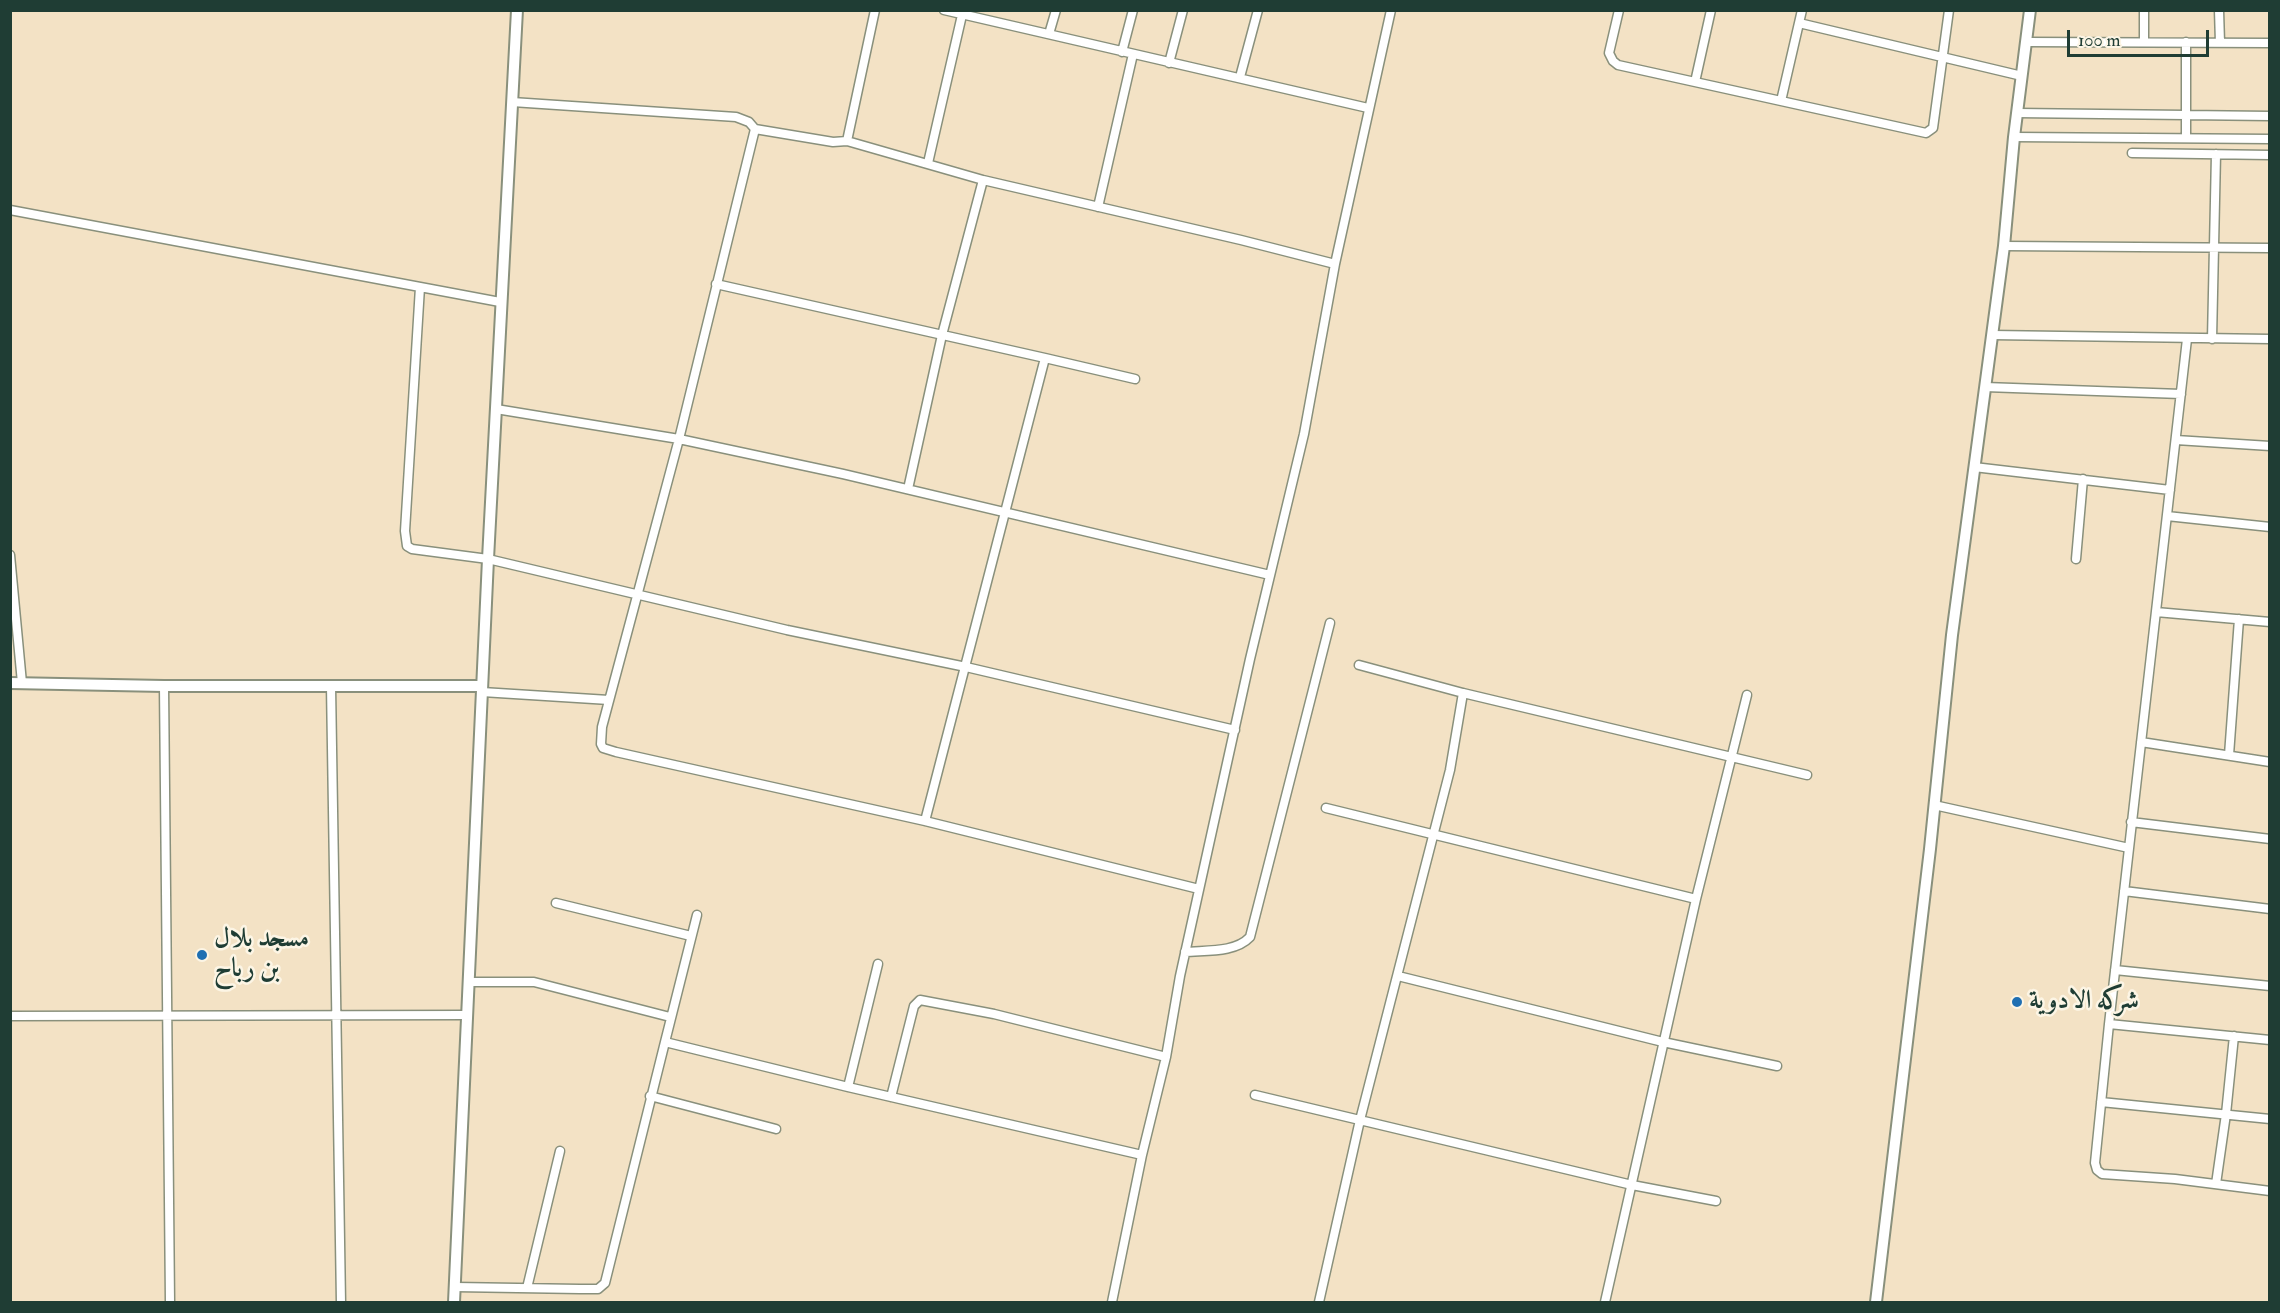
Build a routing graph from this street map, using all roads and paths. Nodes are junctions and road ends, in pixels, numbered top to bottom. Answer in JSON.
{"nodes":[{"id":1,"x":517,"y":10,"type":"edge"},
{"id":2,"x":874,"y":10,"type":"edge"},
{"id":3,"x":944,"y":10,"type":"edge"},
{"id":4,"x":1056,"y":10,"type":"edge"},
{"id":5,"x":1133,"y":10,"type":"edge"},
{"id":6,"x":1184,"y":10,"type":"edge"},
{"id":7,"x":1258,"y":10,"type":"edge"},
{"id":8,"x":1391,"y":10,"type":"edge"},
{"id":9,"x":1619,"y":10,"type":"edge"},
{"id":10,"x":1711,"y":10,"type":"edge"},
{"id":11,"x":1802,"y":10,"type":"edge"},
{"id":12,"x":1949,"y":10,"type":"edge"},
{"id":13,"x":2030,"y":10,"type":"edge"},
{"id":14,"x":2144,"y":10,"type":"edge"},
{"id":15,"x":2219,"y":10,"type":"edge"},
{"id":16,"x":966,"y":14,"type":"edge"},
{"id":17,"x":1799,"y":23,"type":"junction"},
{"id":18,"x":1049,"y":34,"type":"junction"},
{"id":19,"x":2026,"y":42,"type":"junction"},
{"id":20,"x":2144,"y":42,"type":"junction"},
{"id":21,"x":2186,"y":42,"type":"junction"},
{"id":22,"x":2220,"y":43,"type":"junction"},
{"id":23,"x":2270,"y":43,"type":"edge"},
{"id":24,"x":1122,"y":52,"type":"junction"},
{"id":25,"x":1133,"y":54,"type":"junction"},
{"id":26,"x":1942,"y":57,"type":"junction"},
{"id":27,"x":1169,"y":63,"type":"junction"},
{"id":28,"x":2022,"y":76,"type":"junction"},
{"id":29,"x":1240,"y":77,"type":"junction"},
{"id":30,"x":1695,"y":82,"type":"junction"},
{"id":31,"x":512,"y":102,"type":"junction"},
{"id":32,"x":1781,"y":102,"type":"junction"},
{"id":33,"x":1368,"y":108,"type":"junction"},
{"id":34,"x":2017,"y":113,"type":"junction"},
{"id":35,"x":2186,"y":115,"type":"junction"},
{"id":36,"x":2270,"y":116,"type":"edge"},
{"id":37,"x":755,"y":129,"type":"junction"},
{"id":38,"x":2014,"y":137,"type":"junction"},
{"id":39,"x":2186,"y":138,"type":"junction"},
{"id":40,"x":2270,"y":139,"type":"edge"},
{"id":41,"x":847,"y":141,"type":"junction"},
{"id":42,"x":2132,"y":153,"type":"dead end"},
{"id":43,"x":2216,"y":154,"type":"junction"},
{"id":44,"x":2270,"y":155,"type":"edge"},
{"id":45,"x":928,"y":163,"type":"junction"},
{"id":46,"x":983,"y":180,"type":"junction"},
{"id":47,"x":1098,"y":207,"type":"junction"},
{"id":48,"x":10,"y":210,"type":"edge"},
{"id":49,"x":2004,"y":246,"type":"junction"},
{"id":50,"x":2214,"y":248,"type":"junction"},
{"id":51,"x":2270,"y":248,"type":"edge"},
{"id":52,"x":1335,"y":264,"type":"junction"},
{"id":53,"x":716,"y":284,"type":"junction"},
{"id":54,"x":420,"y":287,"type":"junction"},
{"id":55,"x":500,"y":302,"type":"junction"},
{"id":56,"x":942,"y":335,"type":"junction"},
{"id":57,"x":1992,"y":335,"type":"junction"},
{"id":58,"x":2187,"y":339,"type":"junction"},
{"id":59,"x":2212,"y":339,"type":"junction"},
{"id":60,"x":2270,"y":339,"type":"edge"},
{"id":61,"x":1045,"y":358,"type":"junction"},
{"id":62,"x":1135,"y":379,"type":"dead end"},
{"id":63,"x":1985,"y":387,"type":"junction"},
{"id":64,"x":2181,"y":394,"type":"junction"},
{"id":65,"x":496,"y":409,"type":"junction"},
{"id":66,"x":679,"y":439,"type":"junction"},
{"id":67,"x":2176,"y":440,"type":"junction"},
{"id":68,"x":2270,"y":446,"type":"edge"},
{"id":69,"x":1974,"y":467,"type":"junction"},
{"id":70,"x":2083,"y":479,"type":"junction"},
{"id":71,"x":908,"y":489,"type":"junction"},
{"id":72,"x":2170,"y":490,"type":"junction"},
{"id":73,"x":1005,"y":513,"type":"junction"},
{"id":74,"x":2167,"y":516,"type":"junction"},
{"id":75,"x":2270,"y":527,"type":"edge"},
{"id":76,"x":10,"y":555,"type":"edge"},
{"id":77,"x":488,"y":559,"type":"junction"},
{"id":78,"x":2076,"y":559,"type":"dead end"},
{"id":79,"x":1270,"y":575,"type":"junction"},
{"id":80,"x":636,"y":595,"type":"junction"},
{"id":81,"x":2156,"y":612,"type":"junction"},
{"id":82,"x":2239,"y":620,"type":"junction"},
{"id":83,"x":2270,"y":622,"type":"edge"},
{"id":84,"x":1330,"y":623,"type":"dead end"},
{"id":85,"x":1359,"y":665,"type":"dead end"},
{"id":86,"x":966,"y":667,"type":"junction"},
{"id":87,"x":16,"y":683,"type":"edge"},
{"id":88,"x":164,"y":686,"type":"junction"},
{"id":89,"x":332,"y":686,"type":"junction"},
{"id":90,"x":482,"y":689,"type":"junction"},
{"id":91,"x":1463,"y":693,"type":"junction"},
{"id":92,"x":1748,"y":695,"type":"dead end"},
{"id":93,"x":609,"y":700,"type":"junction"},
{"id":94,"x":1235,"y":730,"type":"junction"},
{"id":95,"x":2141,"y":742,"type":"junction"},
{"id":96,"x":2229,"y":755,"type":"junction"},
{"id":97,"x":1731,"y":757,"type":"junction"},
{"id":98,"x":2270,"y":762,"type":"edge"},
{"id":99,"x":1806,"y":775,"type":"dead end"},
{"id":100,"x":1934,"y":805,"type":"junction"},
{"id":101,"x":1326,"y":808,"type":"dead end"},
{"id":102,"x":925,"y":821,"type":"junction"},
{"id":103,"x":2132,"y":822,"type":"junction"},
{"id":104,"x":1432,"y":834,"type":"junction"},
{"id":105,"x":2270,"y":839,"type":"edge"},
{"id":106,"x":2129,"y":848,"type":"junction"},
{"id":107,"x":1199,"y":889,"type":"junction"},
{"id":108,"x":2124,"y":891,"type":"junction"},
{"id":109,"x":1696,"y":898,"type":"junction"},
{"id":110,"x":556,"y":903,"type":"dead end"},
{"id":111,"x":2270,"y":909,"type":"edge"},
{"id":112,"x":697,"y":915,"type":"dead end"},
{"id":113,"x":691,"y":936,"type":"junction"},
{"id":114,"x":1185,"y":952,"type":"junction"},
{"id":115,"x":878,"y":964,"type":"dead end"},
{"id":116,"x":2115,"y":970,"type":"junction"},
{"id":117,"x":1398,"y":976,"type":"junction"},
{"id":118,"x":468,"y":982,"type":"junction"},
{"id":119,"x":2270,"y":986,"type":"edge"},
{"id":120,"x":467,"y":1015,"type":"junction"},
{"id":121,"x":10,"y":1016,"type":"edge"},
{"id":122,"x":166,"y":1017,"type":"junction"},
{"id":123,"x":335,"y":1017,"type":"junction"},
{"id":124,"x":670,"y":1017,"type":"junction"},
{"id":125,"x":2109,"y":1024,"type":"junction"},
{"id":126,"x":2234,"y":1036,"type":"junction"},
{"id":127,"x":2270,"y":1040,"type":"edge"},
{"id":128,"x":665,"y":1042,"type":"junction"},
{"id":129,"x":1663,"y":1042,"type":"junction"},
{"id":130,"x":1166,"y":1057,"type":"junction"},
{"id":131,"x":1777,"y":1066,"type":"dead end"},
{"id":132,"x":848,"y":1088,"type":"junction"},
{"id":133,"x":1255,"y":1095,"type":"dead end"},
{"id":134,"x":650,"y":1096,"type":"junction"},
{"id":135,"x":891,"y":1097,"type":"junction"},
{"id":136,"x":2101,"y":1102,"type":"junction"},
{"id":137,"x":2226,"y":1114,"type":"junction"},
{"id":138,"x":2270,"y":1119,"type":"edge"},
{"id":139,"x":1360,"y":1120,"type":"junction"},
{"id":140,"x":776,"y":1129,"type":"dead end"},
{"id":141,"x":560,"y":1151,"type":"dead end"},
{"id":142,"x":1142,"y":1155,"type":"junction"},
{"id":143,"x":2216,"y":1184,"type":"junction"},
{"id":144,"x":1632,"y":1185,"type":"junction"},
{"id":145,"x":2270,"y":1191,"type":"edge"},
{"id":146,"x":1716,"y":1201,"type":"dead end"},
{"id":147,"x":455,"y":1287,"type":"junction"},
{"id":148,"x":526,"y":1288,"type":"junction"},
{"id":149,"x":170,"y":1302,"type":"edge"},
{"id":150,"x":341,"y":1302,"type":"edge"},
{"id":151,"x":454,"y":1302,"type":"edge"},
{"id":152,"x":1112,"y":1302,"type":"edge"},
{"id":153,"x":1318,"y":1302,"type":"edge"},
{"id":154,"x":1605,"y":1302,"type":"edge"},
{"id":155,"x":1876,"y":1302,"type":"edge"}],
"edges":[{"from":1,"to":31,"type":"street"},
{"from":2,"to":41,"type":"street"},
{"from":3,"to":16,"type":"street"},
{"from":4,"to":18,"type":"street"},
{"from":5,"to":24,"type":"street"},
{"from":6,"to":27,"type":"street"},
{"from":7,"to":29,"type":"street"},
{"from":8,"to":33,"type":"street"},
{"from":9,"to":30,"type":"street"},
{"from":10,"to":30,"type":"street"},
{"from":11,"to":17,"type":"street"},
{"from":12,"to":26,"type":"street"},
{"from":13,"to":19,"type":"street"},
{"from":14,"to":20,"type":"street"},
{"from":15,"to":22,"type":"street"},
{"from":16,"to":18,"type":"street"},
{"from":16,"to":45,"type":"street"},
{"from":17,"to":26,"type":"street"},
{"from":17,"to":32,"type":"street"},
{"from":18,"to":24,"type":"street"},
{"from":19,"to":20,"type":"street"},
{"from":19,"to":28,"type":"street"},
{"from":20,"to":21,"type":"street"},
{"from":21,"to":22,"type":"street"},
{"from":21,"to":35,"type":"street"},
{"from":22,"to":23,"type":"street"},
{"from":24,"to":25,"type":"street"},
{"from":25,"to":27,"type":"street"},
{"from":25,"to":47,"type":"street"},
{"from":26,"to":28,"type":"street"},
{"from":26,"to":32,"type":"street"},
{"from":27,"to":29,"type":"street"},
{"from":28,"to":34,"type":"street"},
{"from":29,"to":33,"type":"street"},
{"from":30,"to":32,"type":"street"},
{"from":31,"to":37,"type":"street"},
{"from":31,"to":55,"type":"street"},
{"from":33,"to":52,"type":"street"},
{"from":34,"to":35,"type":"street"},
{"from":34,"to":38,"type":"street"},
{"from":35,"to":36,"type":"street"},
{"from":35,"to":39,"type":"street"},
{"from":37,"to":41,"type":"street"},
{"from":37,"to":53,"type":"street"},
{"from":38,"to":39,"type":"street"},
{"from":38,"to":49,"type":"street"},
{"from":39,"to":40,"type":"street"},
{"from":41,"to":45,"type":"street"},
{"from":42,"to":43,"type":"street"},
{"from":43,"to":44,"type":"street"},
{"from":43,"to":50,"type":"street"},
{"from":45,"to":46,"type":"street"},
{"from":46,"to":47,"type":"street"},
{"from":46,"to":56,"type":"street"},
{"from":47,"to":52,"type":"street"},
{"from":48,"to":54,"type":"street"},
{"from":49,"to":50,"type":"street"},
{"from":49,"to":57,"type":"street"},
{"from":50,"to":51,"type":"street"},
{"from":50,"to":59,"type":"street"},
{"from":52,"to":79,"type":"street"},
{"from":53,"to":56,"type":"street"},
{"from":53,"to":66,"type":"street"},
{"from":54,"to":55,"type":"street"},
{"from":54,"to":77,"type":"street"},
{"from":55,"to":65,"type":"street"},
{"from":56,"to":61,"type":"street"},
{"from":56,"to":71,"type":"street"},
{"from":57,"to":58,"type":"street"},
{"from":57,"to":63,"type":"street"},
{"from":58,"to":59,"type":"street"},
{"from":58,"to":64,"type":"street"},
{"from":59,"to":60,"type":"street"},
{"from":61,"to":62,"type":"street"},
{"from":61,"to":73,"type":"street"},
{"from":63,"to":64,"type":"street"},
{"from":63,"to":69,"type":"street"},
{"from":64,"to":67,"type":"street"},
{"from":65,"to":66,"type":"street"},
{"from":65,"to":77,"type":"street"},
{"from":66,"to":71,"type":"street"},
{"from":66,"to":80,"type":"street"},
{"from":67,"to":68,"type":"street"},
{"from":67,"to":72,"type":"street"},
{"from":69,"to":70,"type":"street"},
{"from":69,"to":100,"type":"street"},
{"from":70,"to":72,"type":"street"},
{"from":70,"to":78,"type":"street"},
{"from":71,"to":73,"type":"street"},
{"from":72,"to":74,"type":"street"},
{"from":73,"to":79,"type":"street"},
{"from":73,"to":86,"type":"street"},
{"from":74,"to":75,"type":"street"},
{"from":74,"to":81,"type":"street"},
{"from":76,"to":87,"type":"street"},
{"from":77,"to":80,"type":"street"},
{"from":77,"to":90,"type":"street"},
{"from":79,"to":94,"type":"street"},
{"from":80,"to":86,"type":"street"},
{"from":80,"to":93,"type":"street"},
{"from":81,"to":82,"type":"street"},
{"from":81,"to":95,"type":"street"},
{"from":82,"to":83,"type":"street"},
{"from":82,"to":96,"type":"street"},
{"from":84,"to":114,"type":"street"},
{"from":85,"to":91,"type":"street"},
{"from":86,"to":94,"type":"street"},
{"from":86,"to":102,"type":"street"},
{"from":87,"to":88,"type":"street"},
{"from":88,"to":89,"type":"street"},
{"from":88,"to":122,"type":"street"},
{"from":89,"to":90,"type":"street"},
{"from":89,"to":123,"type":"street"},
{"from":90,"to":93,"type":"street"},
{"from":90,"to":118,"type":"street"},
{"from":91,"to":97,"type":"street"},
{"from":91,"to":104,"type":"street"},
{"from":92,"to":97,"type":"street"},
{"from":93,"to":102,"type":"street"},
{"from":94,"to":107,"type":"street"},
{"from":95,"to":96,"type":"street"},
{"from":95,"to":103,"type":"street"},
{"from":96,"to":98,"type":"street"},
{"from":97,"to":99,"type":"street"},
{"from":97,"to":109,"type":"street"},
{"from":100,"to":106,"type":"street"},
{"from":100,"to":155,"type":"street"},
{"from":101,"to":104,"type":"street"},
{"from":102,"to":107,"type":"street"},
{"from":103,"to":105,"type":"street"},
{"from":103,"to":106,"type":"street"},
{"from":104,"to":109,"type":"street"},
{"from":104,"to":117,"type":"street"},
{"from":106,"to":108,"type":"street"},
{"from":107,"to":114,"type":"street"},
{"from":108,"to":111,"type":"street"},
{"from":108,"to":116,"type":"street"},
{"from":109,"to":129,"type":"street"},
{"from":110,"to":113,"type":"street"},
{"from":112,"to":113,"type":"street"},
{"from":113,"to":124,"type":"street"},
{"from":114,"to":130,"type":"street"},
{"from":115,"to":132,"type":"street"},
{"from":116,"to":119,"type":"street"},
{"from":116,"to":125,"type":"street"},
{"from":117,"to":129,"type":"street"},
{"from":117,"to":139,"type":"street"},
{"from":118,"to":120,"type":"street"},
{"from":118,"to":124,"type":"street"},
{"from":120,"to":123,"type":"street"},
{"from":120,"to":147,"type":"street"},
{"from":121,"to":122,"type":"street"},
{"from":122,"to":123,"type":"street"},
{"from":122,"to":149,"type":"street"},
{"from":123,"to":150,"type":"street"},
{"from":124,"to":128,"type":"street"},
{"from":125,"to":126,"type":"street"},
{"from":125,"to":136,"type":"street"},
{"from":126,"to":127,"type":"street"},
{"from":126,"to":137,"type":"street"},
{"from":128,"to":132,"type":"street"},
{"from":128,"to":134,"type":"street"},
{"from":129,"to":131,"type":"street"},
{"from":129,"to":144,"type":"street"},
{"from":130,"to":135,"type":"street"},
{"from":130,"to":142,"type":"street"},
{"from":132,"to":135,"type":"street"},
{"from":133,"to":139,"type":"street"},
{"from":134,"to":140,"type":"street"},
{"from":134,"to":148,"type":"street"},
{"from":135,"to":142,"type":"street"},
{"from":136,"to":137,"type":"street"},
{"from":136,"to":143,"type":"street"},
{"from":137,"to":138,"type":"street"},
{"from":137,"to":143,"type":"street"},
{"from":139,"to":144,"type":"street"},
{"from":139,"to":153,"type":"street"},
{"from":141,"to":148,"type":"street"},
{"from":142,"to":152,"type":"street"},
{"from":143,"to":145,"type":"street"},
{"from":144,"to":146,"type":"street"},
{"from":144,"to":154,"type":"street"},
{"from":147,"to":148,"type":"street"},
{"from":147,"to":151,"type":"street"}]}
